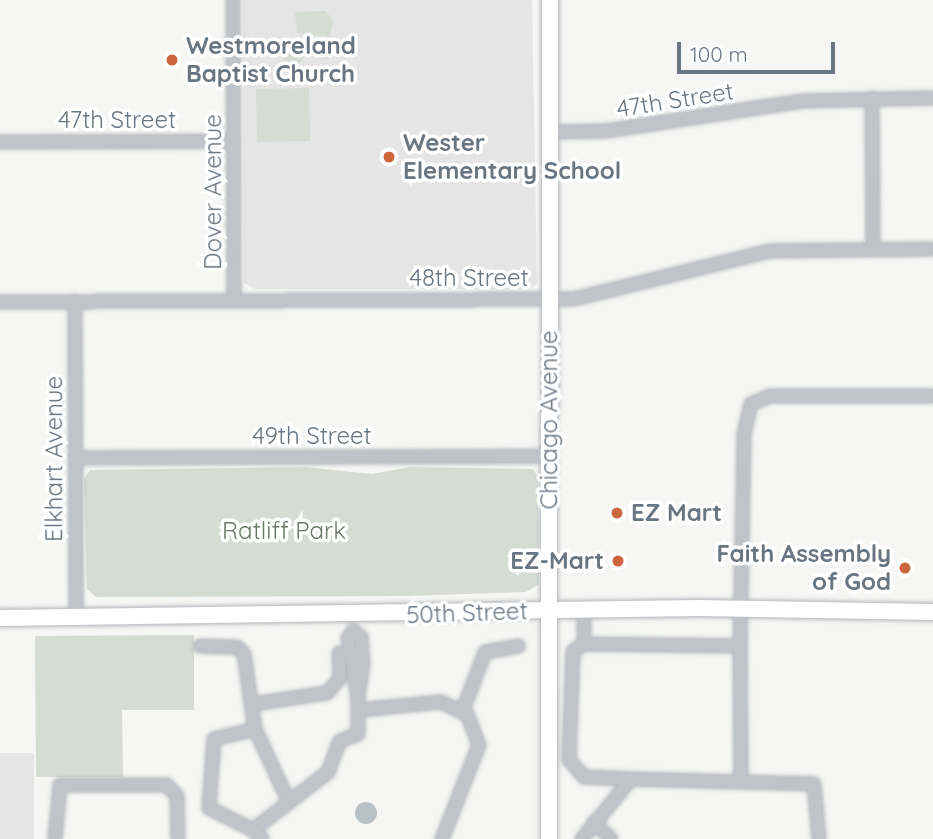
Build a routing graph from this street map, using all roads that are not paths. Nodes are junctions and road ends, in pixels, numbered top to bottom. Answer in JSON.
{"nodes":[{"id":1,"x":233,"y":0,"type":"edge"},
{"id":2,"x":550,"y":0,"type":"edge"},
{"id":3,"x":872,"y":98,"type":"junction"},
{"id":4,"x":933,"y":98,"type":"edge"},
{"id":5,"x":549,"y":132,"type":"junction"},
{"id":6,"x":234,"y":141,"type":"junction"},
{"id":7,"x":0,"y":142,"type":"edge"},
{"id":8,"x":873,"y":248,"type":"junction"},
{"id":9,"x":933,"y":248,"type":"edge"},
{"id":10,"x":549,"y":299,"type":"junction"},
{"id":11,"x":234,"y":300,"type":"junction"},
{"id":12,"x":75,"y":301,"type":"junction"},
{"id":13,"x":0,"y":302,"type":"edge"},
{"id":14,"x":933,"y":396,"type":"edge"},
{"id":15,"x":550,"y":456,"type":"junction"},
{"id":16,"x":75,"y":458,"type":"junction"},
{"id":17,"x":743,"y":608,"type":"junction"},
{"id":18,"x":584,"y":610,"type":"junction"},
{"id":19,"x":549,"y":611,"type":"junction"},
{"id":20,"x":933,"y":612,"type":"edge"},
{"id":21,"x":76,"y":617,"type":"junction"},
{"id":22,"x":0,"y":618,"type":"edge"},
{"id":23,"x":584,"y":644,"type":"junction"},
{"id":24,"x":200,"y":646,"type":"dead end"},
{"id":25,"x":518,"y":646,"type":"dead end"},
{"id":26,"x":740,"y":646,"type":"junction"},
{"id":27,"x":340,"y":653,"type":"dead end"},
{"id":28,"x":253,"y":704,"type":"junction"},
{"id":29,"x":463,"y":710,"type":"junction"},
{"id":30,"x":255,"y":729,"type":"junction"},
{"id":31,"x":631,"y":779,"type":"junction"},
{"id":32,"x":741,"y":780,"type":"junction"},
{"id":33,"x":287,"y":798,"type":"junction"},
{"id":34,"x":594,"y":822,"type":"junction"},
{"id":35,"x":258,"y":835,"type":"edge"},
{"id":36,"x":55,"y":839,"type":"edge"},
{"id":37,"x":178,"y":839,"type":"edge"},
{"id":38,"x":443,"y":839,"type":"edge"},
{"id":39,"x":549,"y":839,"type":"edge"},
{"id":40,"x":582,"y":839,"type":"edge"},
{"id":41,"x":611,"y":839,"type":"edge"},
{"id":42,"x":819,"y":839,"type":"edge"}],
"edges":[{"from":1,"to":6,"type":"street","name":"Dover Avenue"},
{"from":2,"to":5,"type":"main road","name":"Chicago Avenue"},
{"from":3,"to":4,"type":"street","name":"47th Street"},
{"from":3,"to":5,"type":"street","name":"47th Street"},
{"from":3,"to":8,"type":"street"},
{"from":5,"to":10,"type":"main road","name":"Chicago Avenue"},
{"from":6,"to":7,"type":"street","name":"47th Street"},
{"from":6,"to":11,"type":"street","name":"Dover Avenue"},
{"from":8,"to":9,"type":"street","name":"48th Street"},
{"from":8,"to":10,"type":"street","name":"48th Street"},
{"from":10,"to":11,"type":"street","name":"48th Street"},
{"from":10,"to":15,"type":"main road","name":"Chicago Avenue"},
{"from":11,"to":12,"type":"street","name":"48th Street"},
{"from":12,"to":13,"type":"street","name":"48th Street"},
{"from":12,"to":16,"type":"street","name":"Elkhart Avenue"},
{"from":14,"to":17,"type":"street"},
{"from":15,"to":16,"type":"street","name":"49th Street"},
{"from":15,"to":19,"type":"main road","name":"Chicago Avenue"},
{"from":16,"to":21,"type":"street","name":"Elkhart Avenue"},
{"from":17,"to":18,"type":"main road","name":"50th Street"},
{"from":17,"to":20,"type":"main road","name":"50th Street"},
{"from":17,"to":26,"type":"street"},
{"from":18,"to":19,"type":"main road","name":"50th Street"},
{"from":18,"to":23,"type":"street"},
{"from":19,"to":21,"type":"main road","name":"50th Street"},
{"from":19,"to":39,"type":"main road","name":"Chicago Avenue"},
{"from":21,"to":22,"type":"main road","name":"50th Street"},
{"from":23,"to":26,"type":"street"},
{"from":23,"to":31,"type":"street"},
{"from":24,"to":28,"type":"street"},
{"from":25,"to":29,"type":"street"},
{"from":26,"to":32,"type":"street"},
{"from":27,"to":28,"type":"street"},
{"from":28,"to":30,"type":"street"},
{"from":29,"to":33,"type":"street"},
{"from":29,"to":38,"type":"street"},
{"from":30,"to":33,"type":"street"},
{"from":30,"to":35,"type":"street"},
{"from":31,"to":32,"type":"street"},
{"from":31,"to":34,"type":"street"},
{"from":32,"to":42,"type":"street"},
{"from":33,"to":35,"type":"street"},
{"from":34,"to":40,"type":"street"},
{"from":34,"to":41,"type":"street"},
{"from":36,"to":37,"type":"street"}]}
